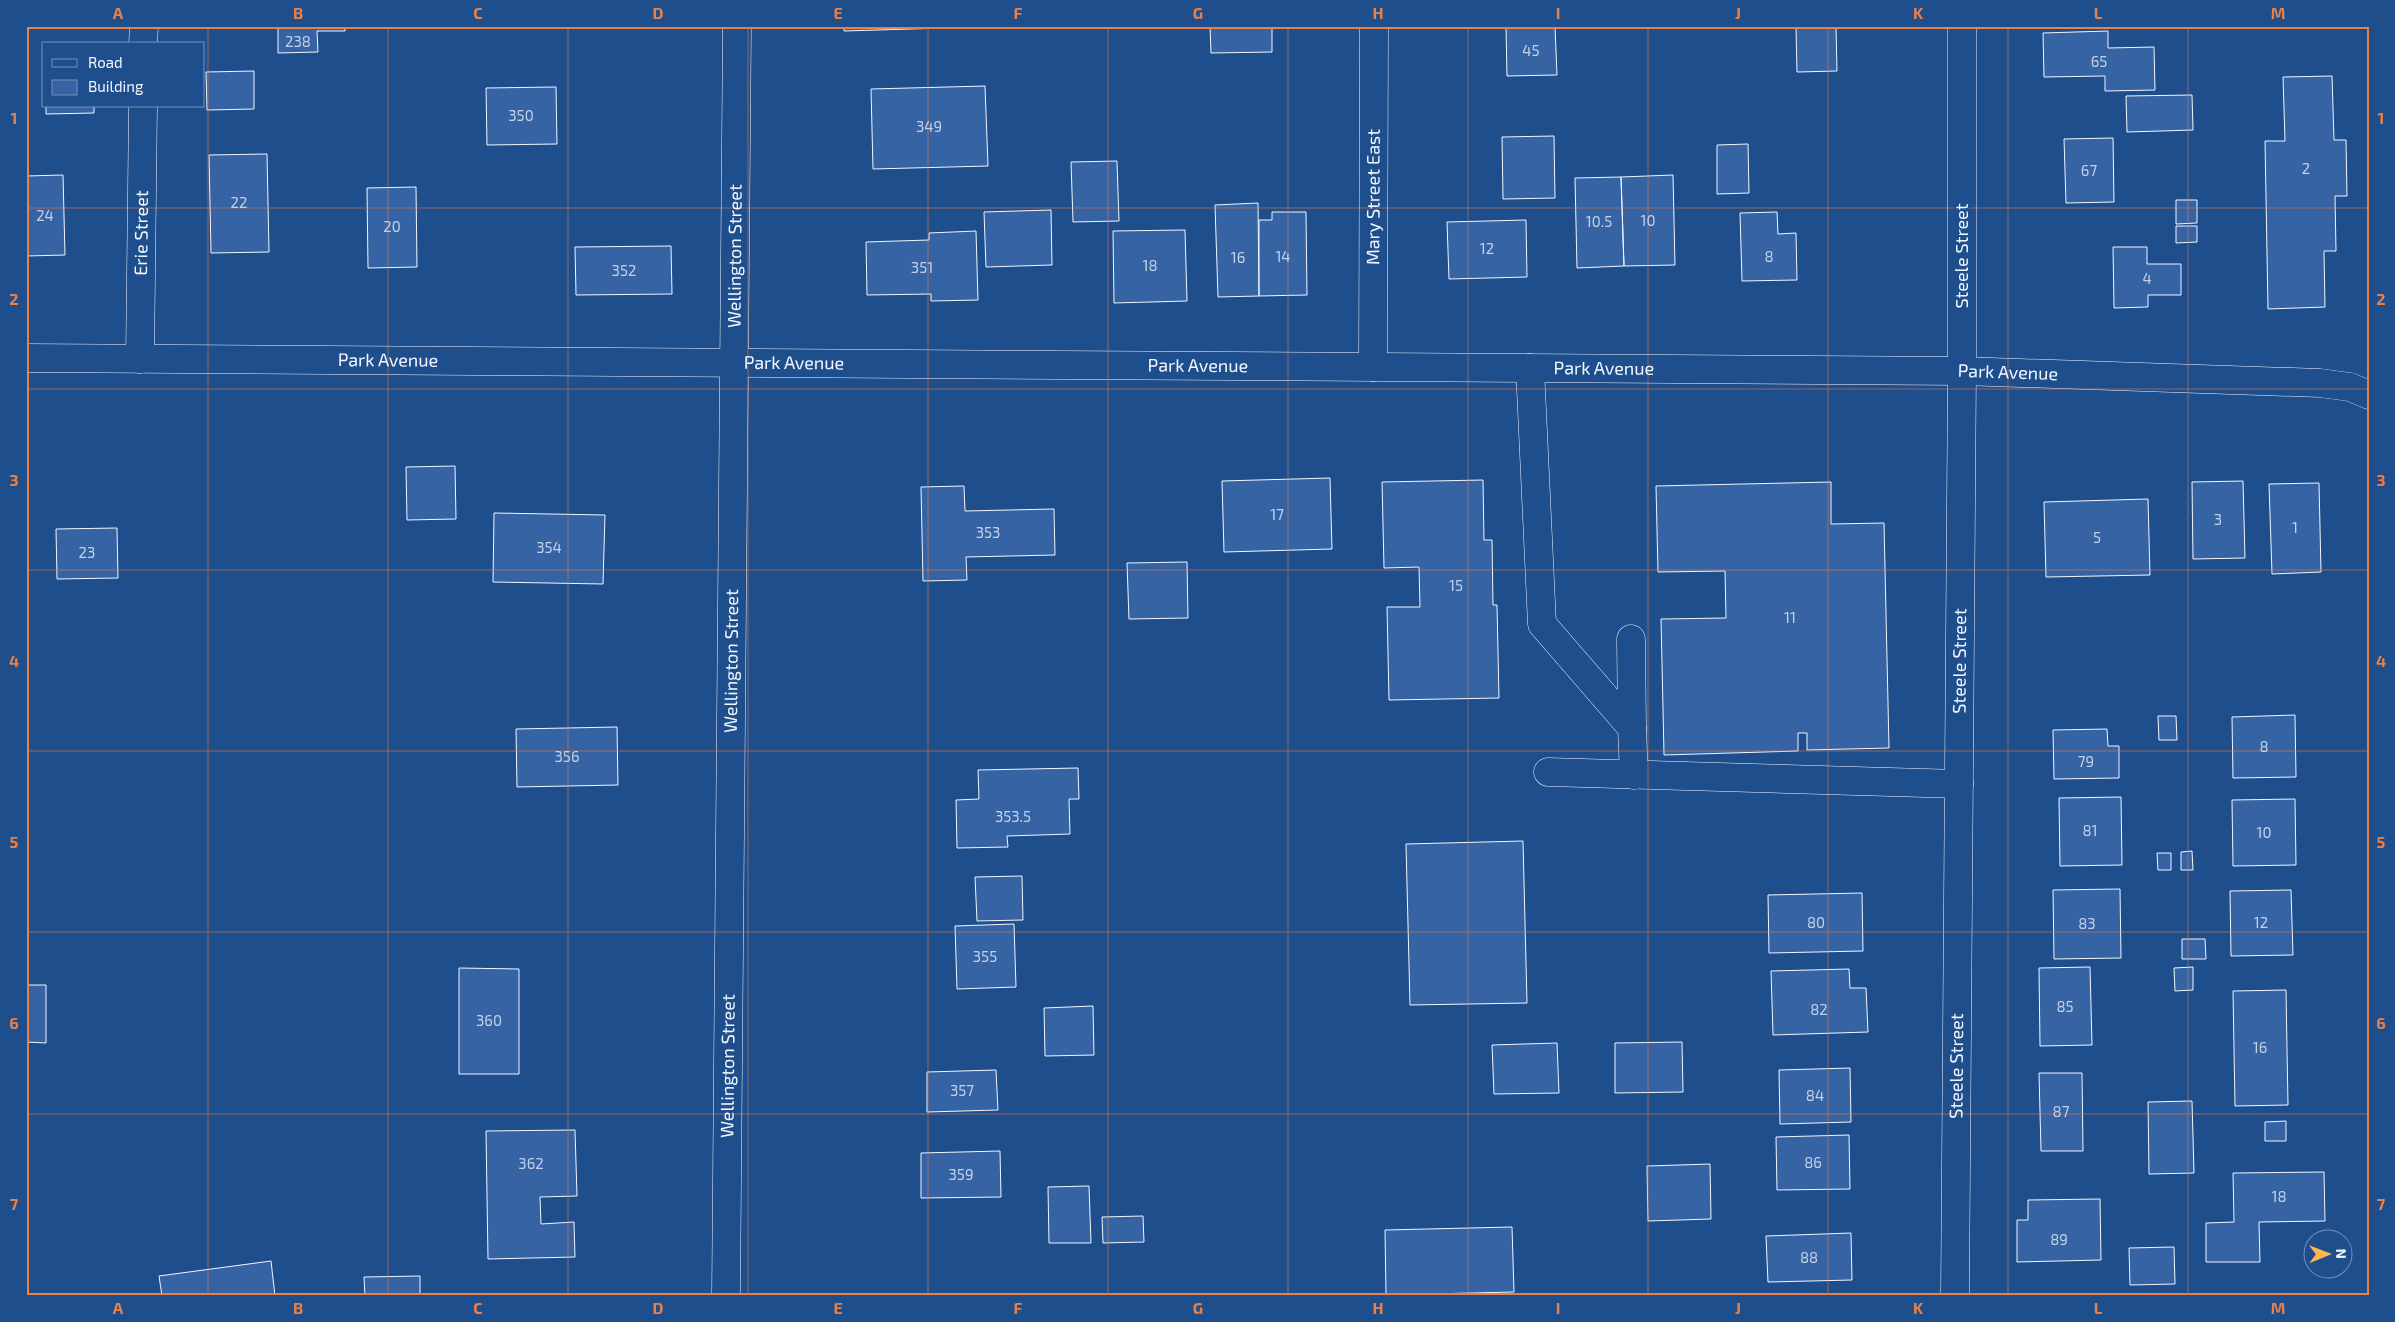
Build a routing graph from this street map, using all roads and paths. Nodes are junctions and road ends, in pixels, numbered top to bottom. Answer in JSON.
{"nodes":[{"id":1,"x":144,"y":26,"type":"edge"},
{"id":2,"x":737,"y":26,"type":"edge"},
{"id":3,"x":1374,"y":26,"type":"edge"},
{"id":4,"x":1962,"y":26,"type":"edge"},
{"id":5,"x":143,"y":42,"type":"edge"},
{"id":6,"x":143,"y":108,"type":"edge"},
{"id":7,"x":26,"y":358,"type":"edge"},
{"id":8,"x":140,"y":359,"type":"junction"},
{"id":9,"x":732,"y":363,"type":"junction"},
{"id":10,"x":1373,"y":367,"type":"junction"},
{"id":11,"x":1530,"y":368,"type":"junction"},
{"id":12,"x":1962,"y":371,"type":"junction"},
{"id":13,"x":2369,"y":395,"type":"edge"},
{"id":14,"x":1632,"y":639,"type":"dead end"},
{"id":15,"x":1632,"y":728,"type":"junction"},
{"id":16,"x":1548,"y":772,"type":"dead end"},
{"id":17,"x":1634,"y":775,"type":"junction"},
{"id":18,"x":1959,"y":784,"type":"junction"},
{"id":19,"x":726,"y":1296,"type":"edge"},
{"id":20,"x":1955,"y":1296,"type":"edge"}],
"edges":[{"from":1,"to":5,"type":"street"},
{"from":2,"to":9,"type":"street","name":"Wellington Street"},
{"from":3,"to":10,"type":"street","name":"Mary Street East"},
{"from":4,"to":12,"type":"street","name":"Steele Street"},
{"from":6,"to":8,"type":"street","name":"Erie Street"},
{"from":7,"to":8,"type":"street","name":"Park Avenue"},
{"from":8,"to":9,"type":"street","name":"Park Avenue"},
{"from":9,"to":10,"type":"street","name":"Park Avenue"},
{"from":9,"to":19,"type":"street","name":"Wellington Street"},
{"from":10,"to":11,"type":"street","name":"Park Avenue"},
{"from":11,"to":12,"type":"street","name":"Park Avenue"},
{"from":11,"to":15,"type":"street"},
{"from":12,"to":13,"type":"street","name":"Park Avenue"},
{"from":12,"to":18,"type":"street","name":"Steele Street"},
{"from":14,"to":15,"type":"street"},
{"from":15,"to":17,"type":"street"},
{"from":16,"to":17,"type":"street"},
{"from":17,"to":18,"type":"street"},
{"from":18,"to":20,"type":"street","name":"Steele Street"}]}
